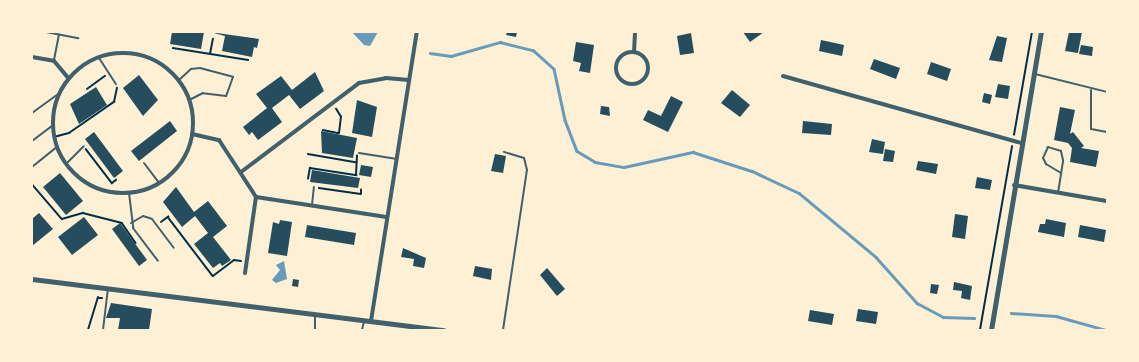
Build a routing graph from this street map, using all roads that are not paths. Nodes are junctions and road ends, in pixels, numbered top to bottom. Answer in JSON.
{"nodes":[{"id":1,"x":46,"y":32,"type":"edge"},
{"id":2,"x":418,"y":32,"type":"edge"},
{"id":3,"x":635,"y":32,"type":"edge"},
{"id":4,"x":1041,"y":32,"type":"edge"},
{"id":5,"x":59,"y":34,"type":"junction"},
{"id":6,"x":78,"y":38,"type":"dead end"},
{"id":7,"x":634,"y":52,"type":"junction"},
{"id":8,"x":32,"y":57,"type":"edge"},
{"id":9,"x":99,"y":58,"type":"junction"},
{"id":10,"x":54,"y":61,"type":"junction"},
{"id":11,"x":1034,"y":74,"type":"junction"},
{"id":12,"x":783,"y":76,"type":"dead end"},
{"id":13,"x":69,"y":79,"type":"junction"},
{"id":14,"x":409,"y":80,"type":"junction"},
{"id":15,"x":178,"y":81,"type":"junction"},
{"id":16,"x":116,"y":84,"type":"road end"},
{"id":17,"x":1091,"y":90,"type":"junction"},
{"id":18,"x":1107,"y":92,"type":"edge"},
{"id":19,"x":60,"y":93,"type":"junction"},
{"id":20,"x":189,"y":100,"type":"junction"},
{"id":21,"x":32,"y":113,"type":"edge"},
{"id":22,"x":53,"y":125,"type":"junction"},
{"id":23,"x":1107,"y":132,"type":"edge"},
{"id":24,"x":192,"y":134,"type":"junction"},
{"id":25,"x":32,"y":141,"type":"edge"},
{"id":26,"x":1021,"y":143,"type":"junction"},
{"id":27,"x":84,"y":146,"type":"road end"},
{"id":28,"x":57,"y":147,"type":"junction"},
{"id":29,"x":504,"y":152,"type":"dead end"},
{"id":30,"x":359,"y":153,"type":"road end"},
{"id":31,"x":396,"y":159,"type":"junction"},
{"id":32,"x":144,"y":163,"type":"dead end"},
{"id":33,"x":66,"y":164,"type":"junction"},
{"id":34,"x":32,"y":167,"type":"edge"},
{"id":35,"x":241,"y":172,"type":"junction"},
{"id":36,"x":1060,"y":173,"type":"junction"},
{"id":37,"x":159,"y":183,"type":"junction"},
{"id":38,"x":1014,"y":185,"type":"junction"},
{"id":39,"x":314,"y":187,"type":"road end"},
{"id":40,"x":1058,"y":192,"type":"junction"},
{"id":41,"x":129,"y":193,"type":"junction"},
{"id":42,"x":256,"y":197,"type":"junction"},
{"id":43,"x":1107,"y":201,"type":"edge"},
{"id":44,"x":312,"y":205,"type":"junction"},
{"id":45,"x":386,"y":217,"type":"junction"},
{"id":46,"x":131,"y":223,"type":"junction"},
{"id":47,"x":174,"y":248,"type":"dead end"},
{"id":48,"x":158,"y":261,"type":"dead end"},
{"id":49,"x":245,"y":273,"type":"dead end"},
{"id":50,"x":32,"y":279,"type":"edge"},
{"id":51,"x":108,"y":287,"type":"junction"},
{"id":52,"x":314,"y":314,"type":"junction"},
{"id":53,"x":364,"y":320,"type":"junction"},
{"id":54,"x":371,"y":321,"type":"junction"},
{"id":55,"x":103,"y":330,"type":"edge"},
{"id":56,"x":315,"y":330,"type":"edge"},
{"id":57,"x":362,"y":330,"type":"edge"},
{"id":58,"x":444,"y":330,"type":"edge"},
{"id":59,"x":503,"y":330,"type":"edge"},
{"id":60,"x":991,"y":330,"type":"edge"}],
"edges":[{"from":1,"to":5,"type":"lane"},
{"from":2,"to":14,"type":"street"},
{"from":3,"to":7,"type":"street"},
{"from":4,"to":11,"type":"street"},
{"from":5,"to":6,"type":"lane"},
{"from":5,"to":10,"type":"lane"},
{"from":7,"to":7,"type":"street"},
{"from":8,"to":10,"type":"street"},
{"from":9,"to":13,"type":"street"},
{"from":9,"to":15,"type":"street"},
{"from":9,"to":16,"type":"lane"},
{"from":10,"to":13,"type":"street"},
{"from":11,"to":17,"type":"lane"},
{"from":11,"to":26,"type":"street"},
{"from":12,"to":26,"type":"street"},
{"from":13,"to":19,"type":"street"},
{"from":14,"to":31,"type":"street"},
{"from":14,"to":35,"type":"street"},
{"from":15,"to":20,"type":"street"},
{"from":15,"to":20,"type":"lane"},
{"from":17,"to":18,"type":"lane"},
{"from":17,"to":23,"type":"lane"},
{"from":19,"to":21,"type":"lane"},
{"from":19,"to":22,"type":"street"},
{"from":20,"to":24,"type":"street"},
{"from":22,"to":25,"type":"lane"},
{"from":22,"to":28,"type":"street"},
{"from":24,"to":35,"type":"street"},
{"from":24,"to":37,"type":"street"},
{"from":26,"to":38,"type":"street"},
{"from":27,"to":33,"type":"lane"},
{"from":28,"to":33,"type":"street"},
{"from":28,"to":34,"type":"lane"},
{"from":29,"to":59,"type":"lane"},
{"from":30,"to":31,"type":"lane"},
{"from":31,"to":45,"type":"street"},
{"from":32,"to":37,"type":"lane"},
{"from":33,"to":41,"type":"street"},
{"from":35,"to":42,"type":"street"},
{"from":36,"to":36,"type":"lane"},
{"from":36,"to":40,"type":"lane"},
{"from":37,"to":41,"type":"street"},
{"from":38,"to":40,"type":"street"},
{"from":38,"to":60,"type":"street"},
{"from":39,"to":44,"type":"lane"},
{"from":40,"to":43,"type":"street"},
{"from":41,"to":46,"type":"lane"},
{"from":42,"to":44,"type":"street"},
{"from":42,"to":49,"type":"street"},
{"from":44,"to":45,"type":"street"},
{"from":45,"to":54,"type":"street"},
{"from":46,"to":47,"type":"lane"},
{"from":46,"to":48,"type":"lane"},
{"from":50,"to":51,"type":"street"},
{"from":51,"to":52,"type":"street"},
{"from":51,"to":55,"type":"lane"},
{"from":52,"to":53,"type":"street"},
{"from":52,"to":56,"type":"lane"},
{"from":53,"to":54,"type":"street"},
{"from":53,"to":57,"type":"lane"},
{"from":54,"to":58,"type":"street"}]}
